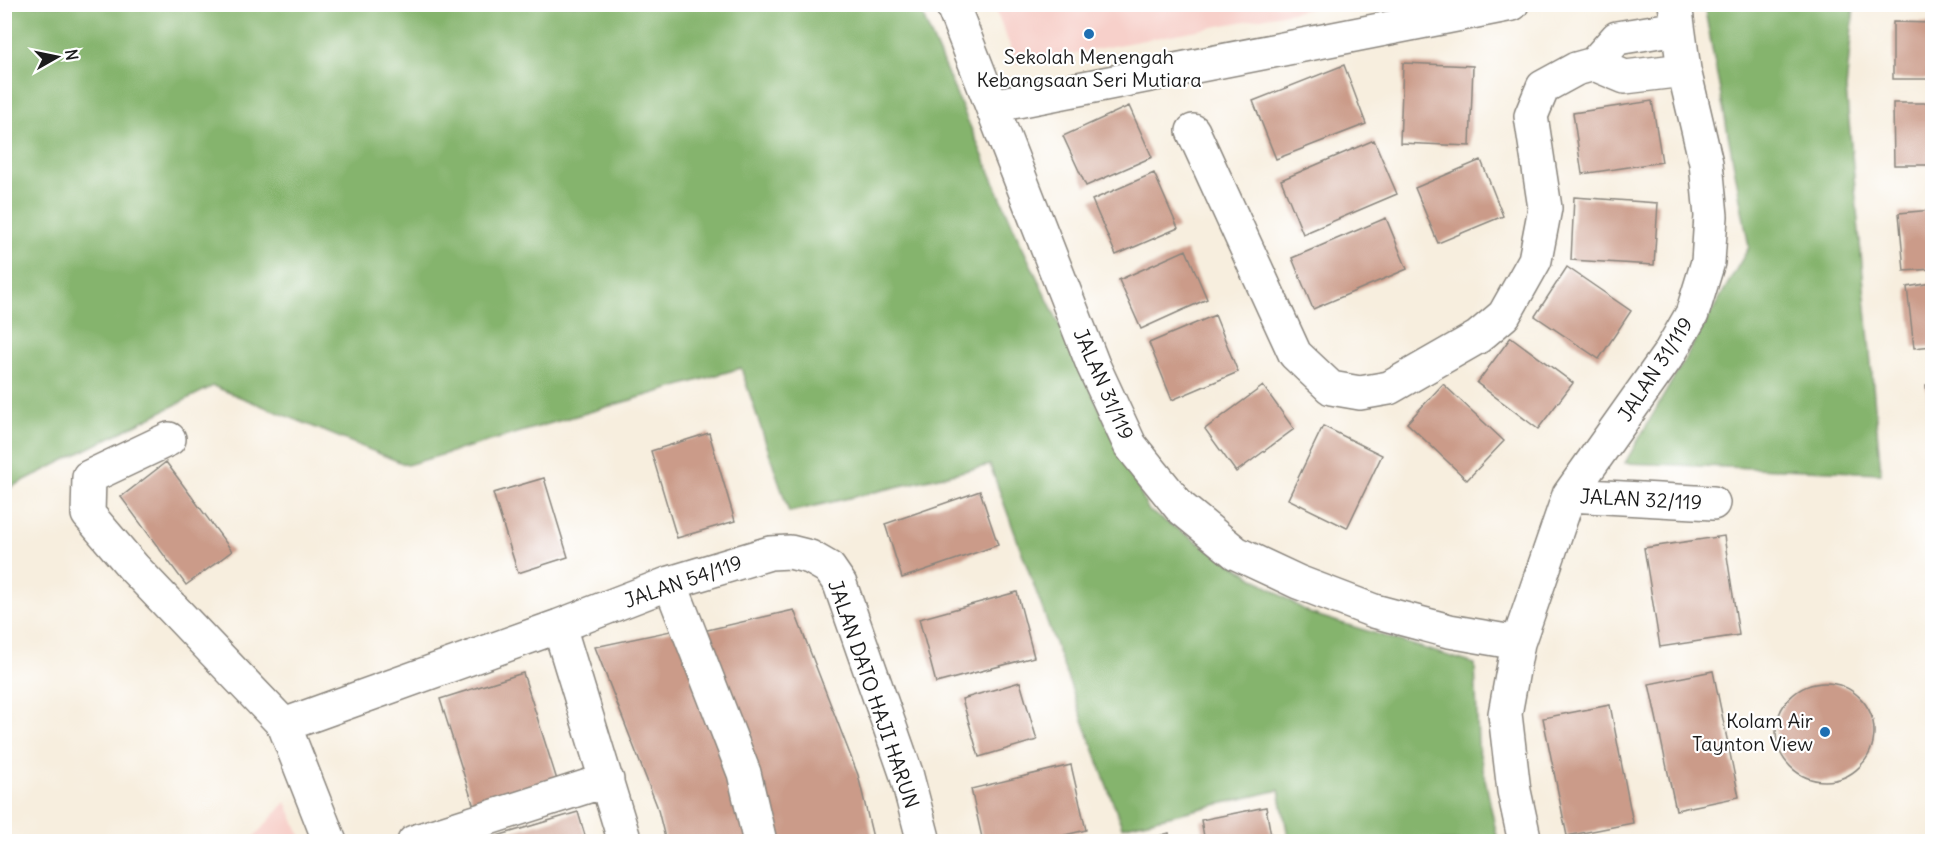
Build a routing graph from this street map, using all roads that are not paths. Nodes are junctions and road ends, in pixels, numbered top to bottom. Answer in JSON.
{"nodes":[{"id":1,"x":952,"y":4,"type":"edge"},
{"id":2,"x":1512,"y":4,"type":"edge"},
{"id":3,"x":1676,"y":16,"type":"edge"},
{"id":4,"x":1594,"y":64,"type":"junction"},
{"id":5,"x":1684,"y":70,"type":"junction"},
{"id":6,"x":992,"y":106,"type":"junction"},
{"id":7,"x":1193,"y":131,"type":"dead end"},
{"id":8,"x":169,"y":440,"type":"dead end"},
{"id":9,"x":1569,"y":495,"type":"junction"},
{"id":10,"x":1713,"y":503,"type":"dead end"},
{"id":11,"x":810,"y":557,"type":"joint"},
{"id":12,"x":670,"y":583,"type":"junction"},
{"id":13,"x":559,"y":626,"type":"junction"},
{"id":14,"x":1518,"y":643,"type":"junction"},
{"id":15,"x":284,"y":725,"type":"junction"},
{"id":16,"x":607,"y":780,"type":"junction"},
{"id":17,"x":474,"y":832,"type":"edge"},
{"id":18,"x":330,"y":842,"type":"edge"},
{"id":19,"x":414,"y":842,"type":"edge"},
{"id":20,"x":625,"y":842,"type":"edge"},
{"id":21,"x":760,"y":842,"type":"edge"},
{"id":22,"x":924,"y":842,"type":"edge"},
{"id":23,"x":1525,"y":842,"type":"edge"}],
"edges":[{"from":1,"to":6,"type":"street","name":"JALAN 31/119"},
{"from":2,"to":6,"type":"street"},
{"from":3,"to":4,"type":"street"},
{"from":3,"to":5,"type":"street","name":"JALAN 31/119"},
{"from":4,"to":5,"type":"street"},
{"from":4,"to":7,"type":"street"},
{"from":5,"to":9,"type":"street","name":"JALAN 31/119"},
{"from":6,"to":14,"type":"street","name":"JALAN 31/119"},
{"from":8,"to":15,"type":"street"},
{"from":9,"to":10,"type":"street","name":"JALAN 32/119"},
{"from":9,"to":14,"type":"street","name":"JALAN 31/119"},
{"from":11,"to":12,"type":"street","name":"JALAN 54/119"},
{"from":11,"to":22,"type":"street","name":"JALAN DATO HAJI HARUN"},
{"from":12,"to":13,"type":"street","name":"JALAN 54/119"},
{"from":12,"to":21,"type":"street"},
{"from":13,"to":15,"type":"street","name":"JALAN 54/119"},
{"from":13,"to":16,"type":"street"},
{"from":14,"to":23,"type":"street","name":"JALAN 31/119"},
{"from":15,"to":18,"type":"street"},
{"from":16,"to":17,"type":"street"},
{"from":16,"to":20,"type":"street"},
{"from":17,"to":19,"type":"street"}]}
